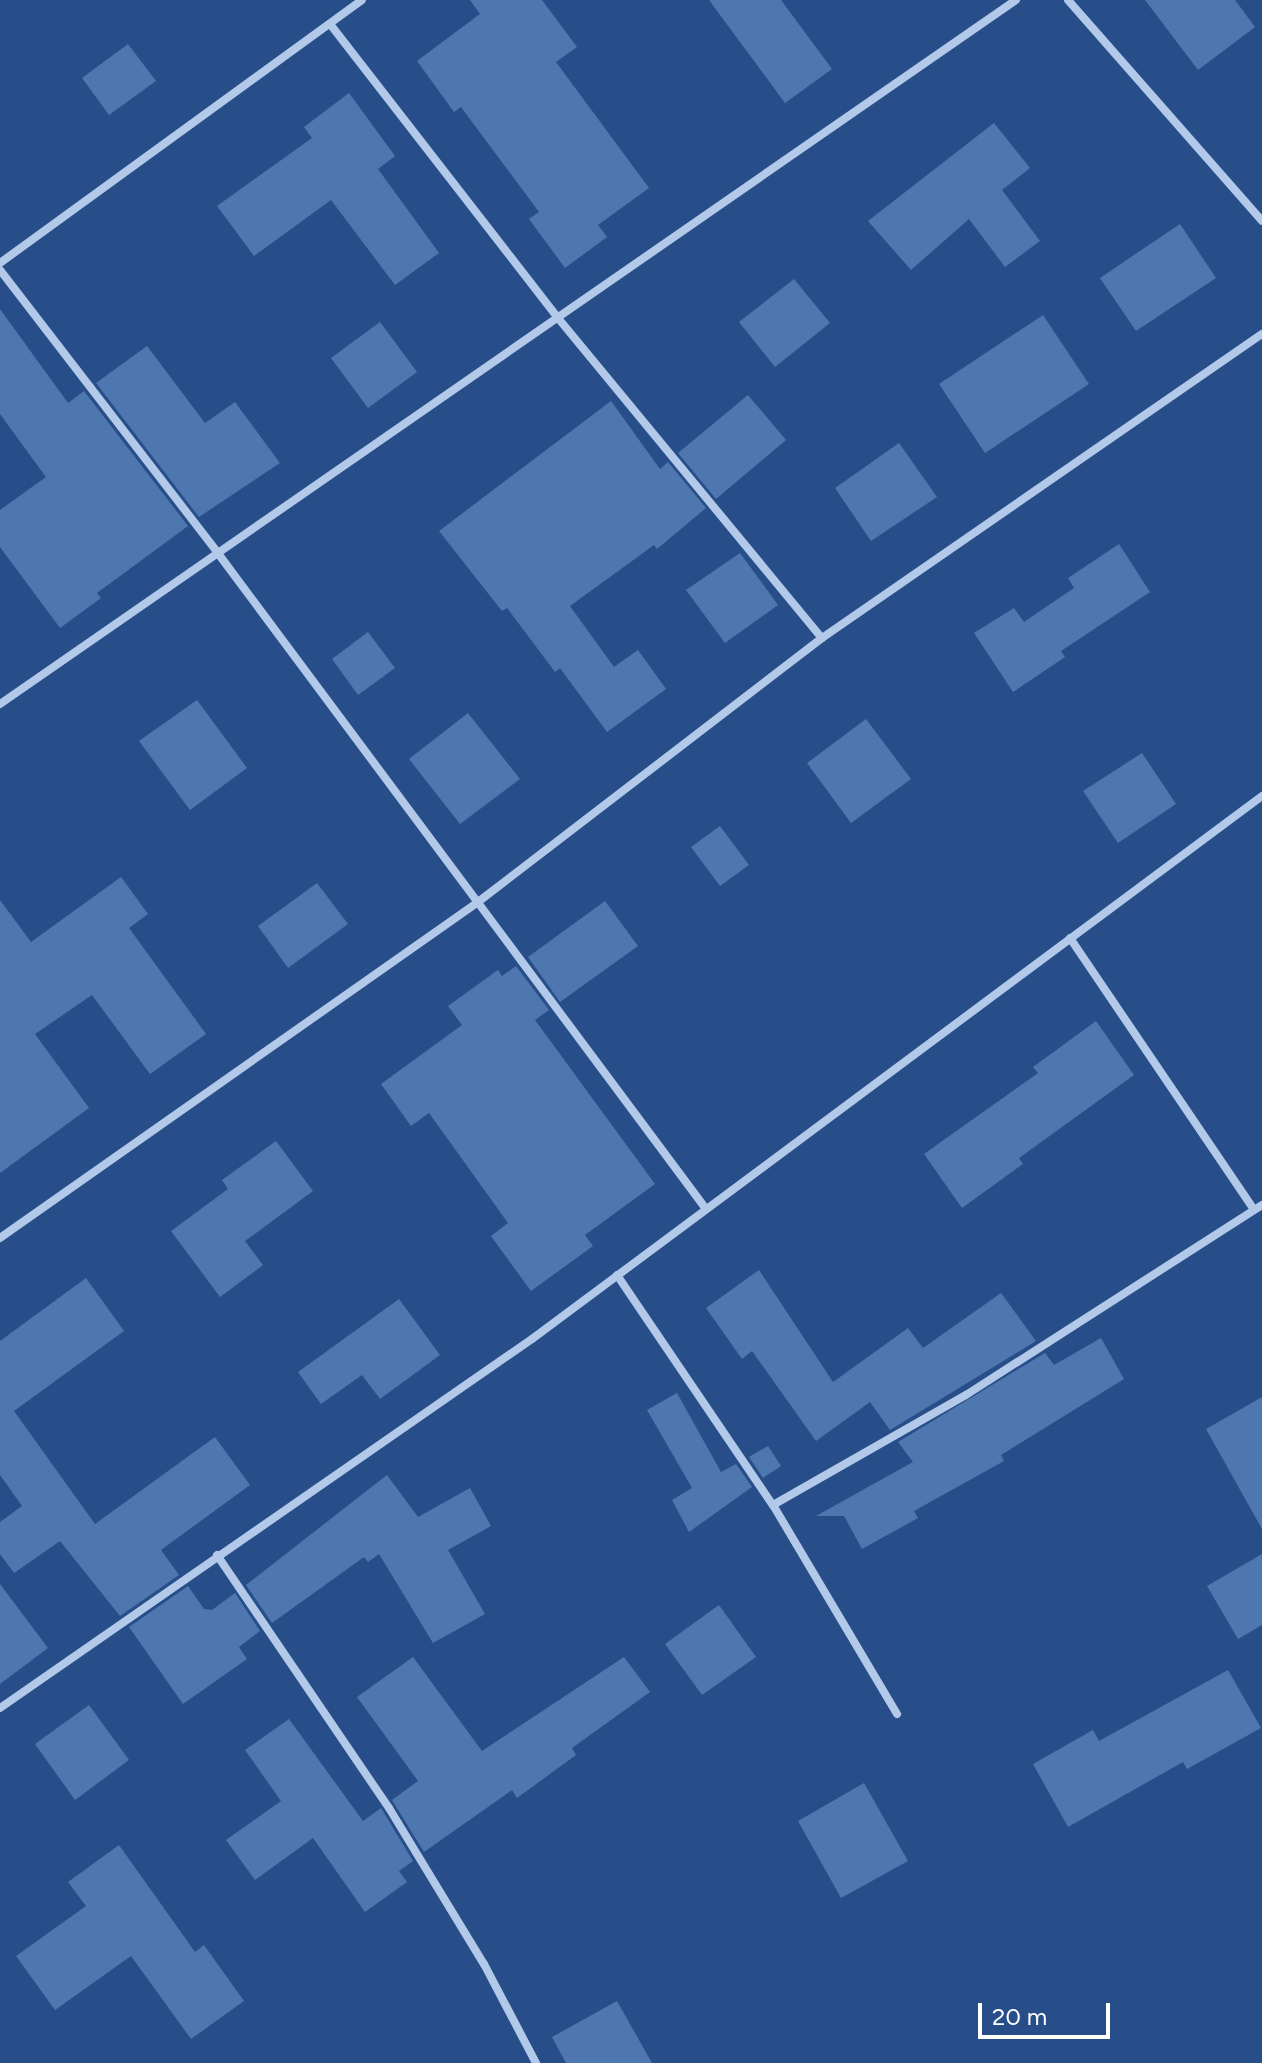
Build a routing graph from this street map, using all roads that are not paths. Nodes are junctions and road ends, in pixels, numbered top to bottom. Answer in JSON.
{"nodes":[{"id":1,"x":362,"y":0,"type":"edge"},
{"id":2,"x":1016,"y":0,"type":"edge"},
{"id":3,"x":1068,"y":0,"type":"edge"},
{"id":4,"x":330,"y":24,"type":"junction"},
{"id":5,"x":1262,"y":221,"type":"edge"},
{"id":6,"x":0,"y":263,"type":"edge"},
{"id":7,"x":0,"y":270,"type":"edge"},
{"id":8,"x":558,"y":318,"type":"junction"},
{"id":9,"x":1262,"y":334,"type":"edge"},
{"id":10,"x":217,"y":552,"type":"junction"},
{"id":11,"x":822,"y":638,"type":"junction"},
{"id":12,"x":0,"y":704,"type":"edge"},
{"id":13,"x":1262,"y":796,"type":"edge"},
{"id":14,"x":478,"y":902,"type":"junction"},
{"id":15,"x":1070,"y":938,"type":"junction"},
{"id":16,"x":1258,"y":1207,"type":"edge"},
{"id":17,"x":706,"y":1209,"type":"junction"},
{"id":18,"x":0,"y":1238,"type":"edge"},
{"id":19,"x":617,"y":1275,"type":"junction"},
{"id":20,"x":773,"y":1505,"type":"junction"},
{"id":21,"x":217,"y":1555,"type":"junction"},
{"id":22,"x":0,"y":1708,"type":"edge"},
{"id":23,"x":897,"y":1714,"type":"dead end"},
{"id":24,"x":536,"y":2063,"type":"edge"}],
"edges":[{"from":1,"to":4,"type":"street"},
{"from":2,"to":8,"type":"street"},
{"from":3,"to":5,"type":"street"},
{"from":4,"to":6,"type":"street"},
{"from":4,"to":8,"type":"street"},
{"from":7,"to":10,"type":"street"},
{"from":8,"to":10,"type":"street"},
{"from":8,"to":11,"type":"street"},
{"from":9,"to":11,"type":"street"},
{"from":10,"to":12,"type":"street"},
{"from":10,"to":14,"type":"street"},
{"from":11,"to":14,"type":"street"},
{"from":13,"to":15,"type":"street"},
{"from":14,"to":17,"type":"street"},
{"from":14,"to":18,"type":"street"},
{"from":15,"to":16,"type":"street"},
{"from":15,"to":17,"type":"street"},
{"from":16,"to":20,"type":"street"},
{"from":17,"to":19,"type":"street"},
{"from":19,"to":20,"type":"street"},
{"from":19,"to":21,"type":"street"},
{"from":20,"to":23,"type":"street"},
{"from":21,"to":22,"type":"street"},
{"from":21,"to":24,"type":"street"}]}
